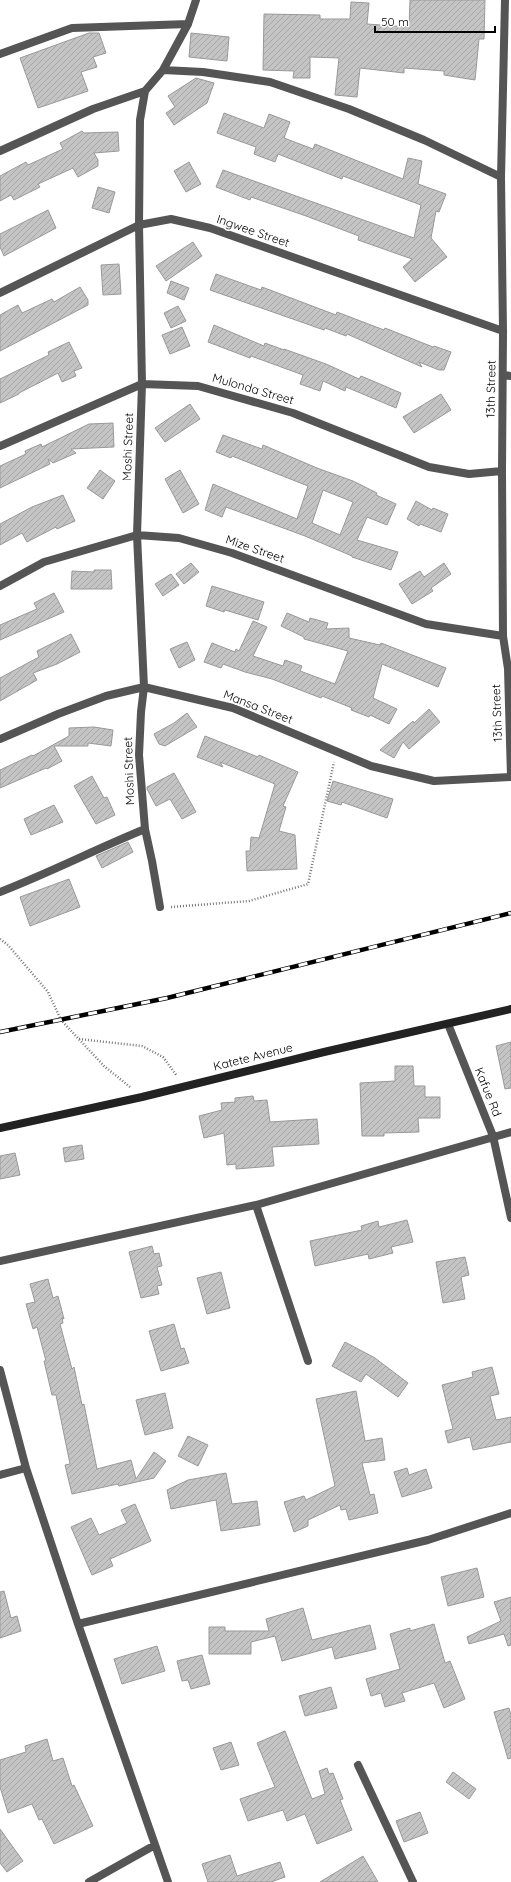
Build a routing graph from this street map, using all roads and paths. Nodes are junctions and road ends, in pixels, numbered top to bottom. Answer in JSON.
{"nodes":[{"id":1,"x":196,"y":0,"type":"edge"},
{"id":2,"x":505,"y":0,"type":"edge"},
{"id":3,"x":188,"y":24,"type":"junction"},
{"id":4,"x":0,"y":54,"type":"edge"},
{"id":5,"x":163,"y":70,"type":"junction"},
{"id":6,"x":145,"y":92,"type":"junction"},
{"id":7,"x":0,"y":151,"type":"edge"},
{"id":8,"x":501,"y":177,"type":"junction"},
{"id":9,"x":139,"y":225,"type":"junction"},
{"id":10,"x":0,"y":293,"type":"edge"},
{"id":11,"x":503,"y":331,"type":"junction"},
{"id":12,"x":507,"y":375,"type":"edge"},
{"id":13,"x":142,"y":384,"type":"junction"},
{"id":14,"x":0,"y":446,"type":"edge"},
{"id":15,"x":502,"y":471,"type":"junction"},
{"id":16,"x":137,"y":535,"type":"junction"},
{"id":17,"x":0,"y":586,"type":"edge"},
{"id":18,"x":504,"y":636,"type":"junction"},
{"id":19,"x":144,"y":687,"type":"junction"},
{"id":20,"x":0,"y":739,"type":"edge"},
{"id":21,"x":337,"y":751,"type":"junction"},
{"id":22,"x":511,"y":777,"type":"edge"},
{"id":23,"x":145,"y":829,"type":"junction"},
{"id":24,"x":0,"y":892,"type":"edge"},
{"id":25,"x":160,"y":907,"type":"joint"},
{"id":26,"x":0,"y":939,"type":"edge"},
{"id":27,"x":511,"y":1009,"type":"edge"},
{"id":28,"x":448,"y":1024,"type":"junction"},
{"id":29,"x":79,"y":1039,"type":"junction"},
{"id":30,"x":185,"y":1086,"type":"junction"},
{"id":31,"x":142,"y":1097,"type":"junction"},
{"id":32,"x":0,"y":1128,"type":"edge"},
{"id":33,"x":511,"y":1132,"type":"edge"},
{"id":34,"x":493,"y":1136,"type":"junction"},
{"id":35,"x":256,"y":1205,"type":"junction"},
{"id":36,"x":511,"y":1218,"type":"edge"},
{"id":37,"x":0,"y":1261,"type":"edge"},
{"id":38,"x":308,"y":1361,"type":"dead end"},
{"id":39,"x":0,"y":1370,"type":"edge"},
{"id":40,"x":26,"y":1468,"type":"junction"},
{"id":41,"x":0,"y":1475,"type":"edge"},
{"id":42,"x":511,"y":1513,"type":"edge"},
{"id":43,"x":78,"y":1624,"type":"junction"},
{"id":44,"x":358,"y":1765,"type":"dead end"},
{"id":45,"x":155,"y":1845,"type":"junction"},
{"id":46,"x":88,"y":1882,"type":"edge"},
{"id":47,"x":168,"y":1882,"type":"edge"},
{"id":48,"x":413,"y":1882,"type":"edge"}],
"edges":[{"from":1,"to":3,"type":"street","name":"Moshi Street"},
{"from":2,"to":8,"type":"street","name":"13th Street"},
{"from":3,"to":4,"type":"street"},
{"from":3,"to":5,"type":"street","name":"Moshi Street"},
{"from":5,"to":6,"type":"street","name":"Moshi Street"},
{"from":5,"to":8,"type":"street"},
{"from":6,"to":7,"type":"street"},
{"from":6,"to":9,"type":"street","name":"Moshi Street"},
{"from":8,"to":11,"type":"street","name":"13th Street"},
{"from":9,"to":10,"type":"street","name":"Ingwee Street"},
{"from":9,"to":11,"type":"street","name":"Ingwee Street"},
{"from":9,"to":13,"type":"street","name":"Moshi Street"},
{"from":11,"to":12,"type":"street","name":"13th Street"},
{"from":12,"to":15,"type":"street","name":"13th Street"},
{"from":13,"to":14,"type":"street","name":"Mulonda Street"},
{"from":13,"to":15,"type":"street","name":"Mulonda Street"},
{"from":13,"to":16,"type":"street","name":"Moshi Street"},
{"from":15,"to":18,"type":"street","name":"13th Street"},
{"from":16,"to":17,"type":"street","name":"Mize Street"},
{"from":16,"to":18,"type":"street","name":"Mize Street"},
{"from":16,"to":19,"type":"street","name":"Moshi Street"},
{"from":18,"to":22,"type":"street","name":"13th Street"},
{"from":19,"to":20,"type":"street","name":"Mansa Street"},
{"from":19,"to":21,"type":"street","name":"Mansa Street"},
{"from":19,"to":23,"type":"street","name":"Moshi Street"},
{"from":21,"to":22,"type":"street","name":"Mansa Street"},
{"from":21,"to":25,"type":"path"},
{"from":23,"to":24,"type":"street"},
{"from":23,"to":25,"type":"street","name":"Moshi Street"},
{"from":26,"to":29,"type":"path"},
{"from":27,"to":28,"type":"street","name":"Katete Avenue"},
{"from":28,"to":30,"type":"street","name":"Katete Avenue"},
{"from":28,"to":34,"type":"street","name":"Kafue Rd"},
{"from":29,"to":30,"type":"path"},
{"from":29,"to":31,"type":"path"},
{"from":30,"to":31,"type":"street","name":"Katete Avenue"},
{"from":31,"to":32,"type":"street","name":"Katete Avenue"},
{"from":33,"to":34,"type":"street"},
{"from":34,"to":35,"type":"street"},
{"from":34,"to":36,"type":"street","name":"Kafue Rd"},
{"from":35,"to":37,"type":"street"},
{"from":35,"to":38,"type":"street"},
{"from":39,"to":40,"type":"street"},
{"from":40,"to":41,"type":"street"},
{"from":40,"to":43,"type":"street"},
{"from":42,"to":43,"type":"street"},
{"from":43,"to":45,"type":"street"},
{"from":44,"to":48,"type":"street"},
{"from":45,"to":46,"type":"street"},
{"from":45,"to":47,"type":"street"}]}
